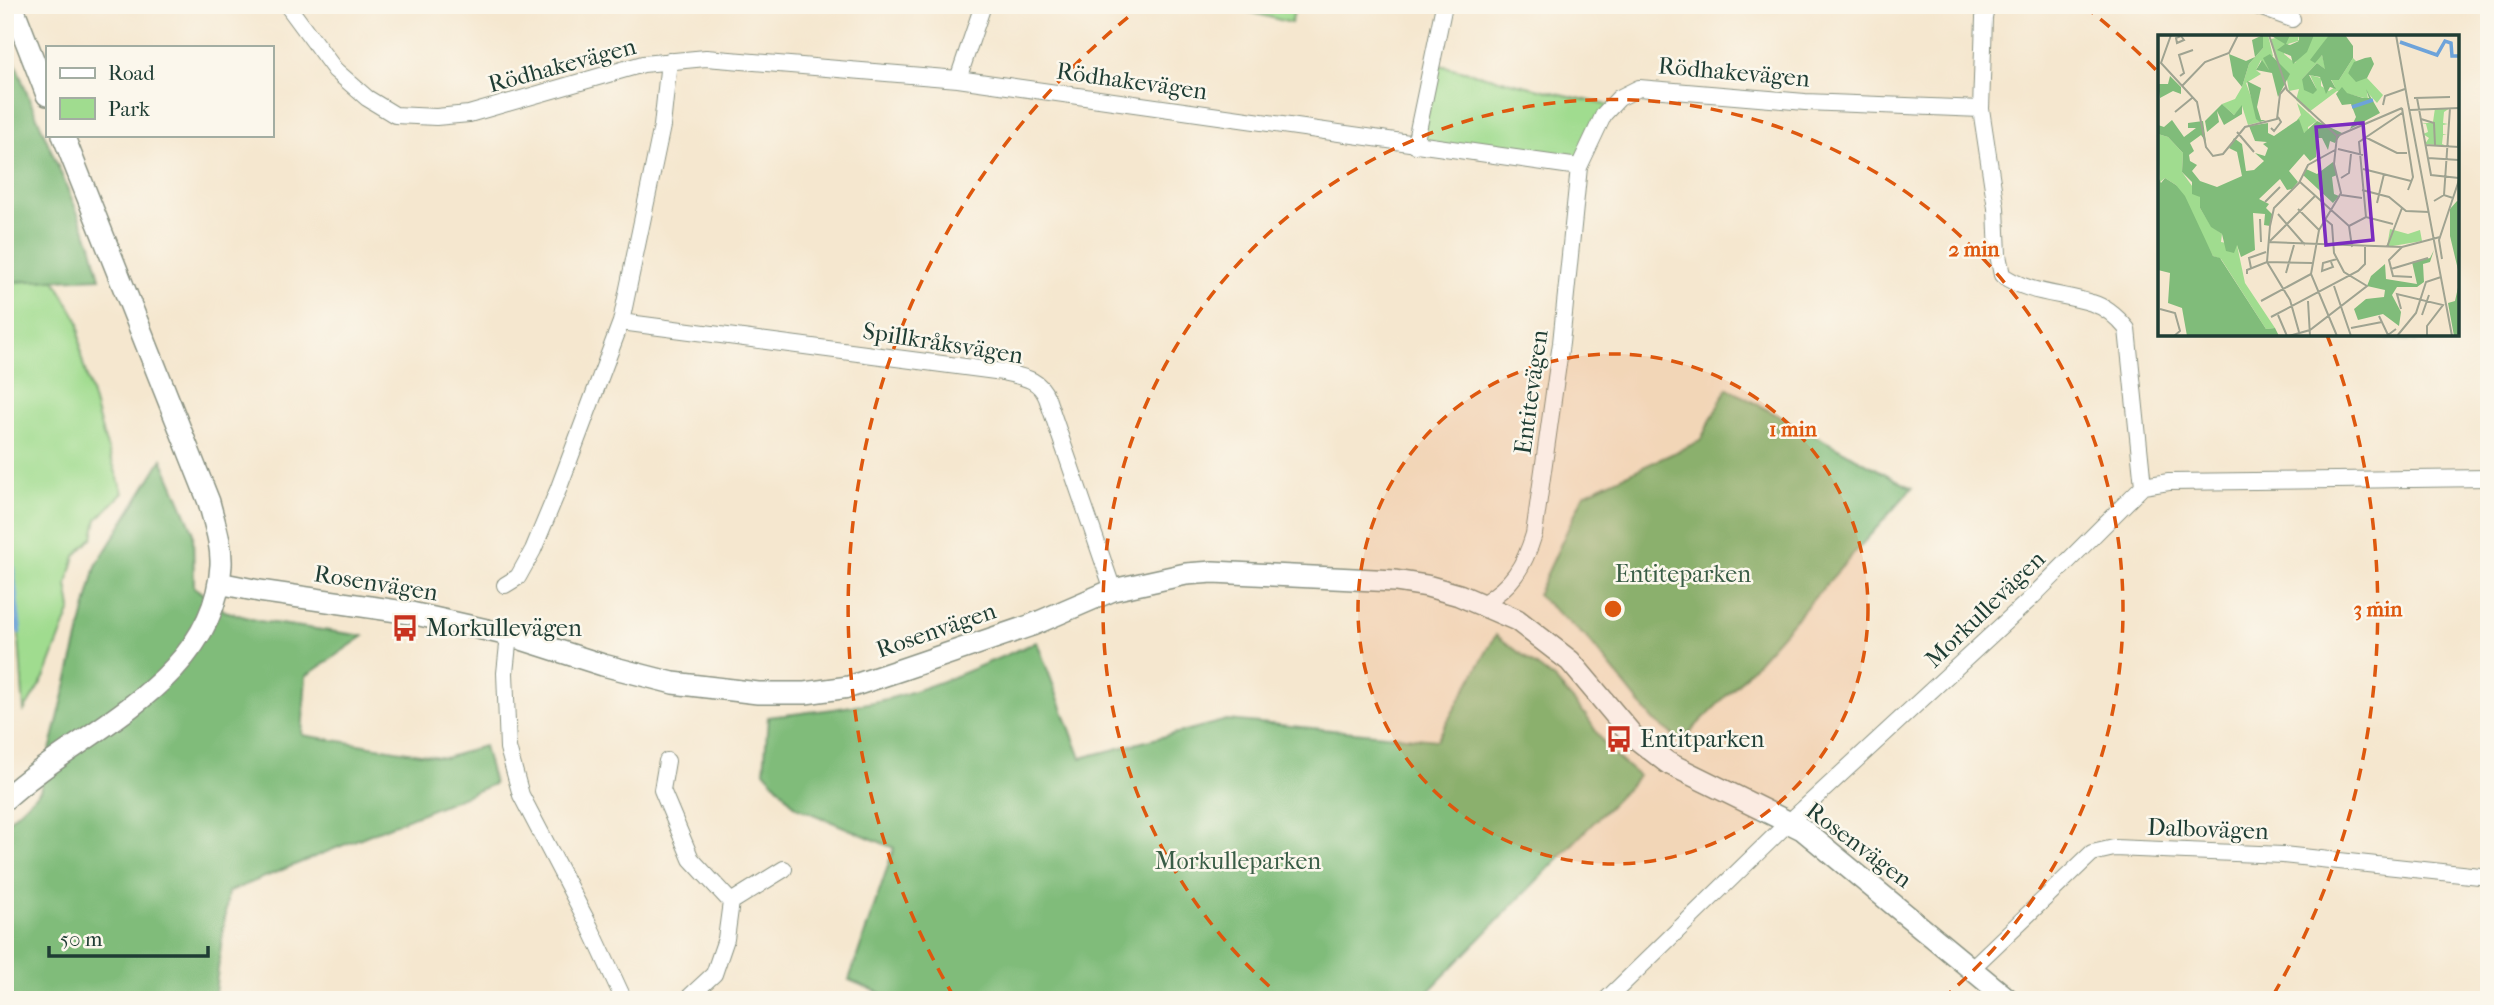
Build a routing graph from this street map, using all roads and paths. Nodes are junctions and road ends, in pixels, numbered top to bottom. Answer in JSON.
{"nodes":[{"id":1,"x":12,"y":5,"type":"edge"},
{"id":2,"x":288,"y":5,"type":"edge"},
{"id":3,"x":983,"y":5,"type":"edge"},
{"id":4,"x":1444,"y":5,"type":"edge"},
{"id":5,"x":1987,"y":5,"type":"edge"},
{"id":6,"x":2254,"y":5,"type":"edge"},
{"id":7,"x":2292,"y":19,"type":"dead end"},
{"id":8,"x":669,"y":61,"type":"junction"},
{"id":9,"x":958,"y":79,"type":"junction"},
{"id":10,"x":46,"y":92,"type":"edge"},
{"id":11,"x":1981,"y":109,"type":"junction"},
{"id":12,"x":63,"y":136,"type":"edge"},
{"id":13,"x":1415,"y":145,"type":"junction"},
{"id":14,"x":1579,"y":167,"type":"junction"},
{"id":15,"x":621,"y":322,"type":"junction"},
{"id":16,"x":2489,"y":478,"type":"edge"},
{"id":17,"x":2143,"y":486,"type":"junction"},
{"id":18,"x":219,"y":583,"type":"junction"},
{"id":19,"x":505,"y":586,"type":"dead end"},
{"id":20,"x":1113,"y":590,"type":"junction"},
{"id":21,"x":1482,"y":604,"type":"junction"},
{"id":22,"x":509,"y":635,"type":"junction"},
{"id":23,"x":667,"y":761,"type":"dead end"},
{"id":24,"x":5,"y":799,"type":"edge"},
{"id":25,"x":1788,"y":823,"type":"junction"},
{"id":26,"x":785,"y":869,"type":"dead end"},
{"id":27,"x":2489,"y":877,"type":"edge"},
{"id":28,"x":731,"y":902,"type":"junction"},
{"id":29,"x":1972,"y":968,"type":"junction"},
{"id":30,"x":624,"y":1000,"type":"edge"},
{"id":31,"x":686,"y":1000,"type":"edge"},
{"id":32,"x":1605,"y":1000,"type":"edge"},
{"id":33,"x":2009,"y":1000,"type":"edge"}],
"edges":[{"from":1,"to":10,"type":"street"},
{"from":2,"to":8,"type":"street","name":"Rödhakevägen"},
{"from":3,"to":9,"type":"street"},
{"from":4,"to":13,"type":"street"},
{"from":5,"to":11,"type":"street"},
{"from":6,"to":7,"type":"street"},
{"from":8,"to":9,"type":"street","name":"Rödhakevägen"},
{"from":8,"to":15,"type":"street"},
{"from":9,"to":13,"type":"street","name":"Rödhakevägen"},
{"from":11,"to":14,"type":"street","name":"Rödhakevägen"},
{"from":11,"to":17,"type":"street"},
{"from":12,"to":18,"type":"street"},
{"from":13,"to":14,"type":"street","name":"Rödhakevägen"},
{"from":14,"to":21,"type":"street","name":"Entitevägen"},
{"from":15,"to":19,"type":"street"},
{"from":15,"to":20,"type":"street","name":"Spillkråksvägen"},
{"from":16,"to":17,"type":"street"},
{"from":17,"to":25,"type":"street","name":"Morkullevägen"},
{"from":18,"to":22,"type":"street","name":"Rosenvägen"},
{"from":18,"to":24,"type":"street"},
{"from":20,"to":21,"type":"street","name":"Rosenvägen"},
{"from":20,"to":22,"type":"street","name":"Rosenvägen"},
{"from":21,"to":25,"type":"street","name":"Rosenvägen"},
{"from":22,"to":30,"type":"street"},
{"from":23,"to":28,"type":"street"},
{"from":25,"to":29,"type":"street","name":"Rosenvägen"},
{"from":25,"to":32,"type":"street","name":"Morkullevägen"},
{"from":26,"to":28,"type":"street"},
{"from":27,"to":29,"type":"street","name":"Dalbovägen"},
{"from":28,"to":31,"type":"street"},
{"from":29,"to":33,"type":"street","name":"Rosenvägen"}]}
